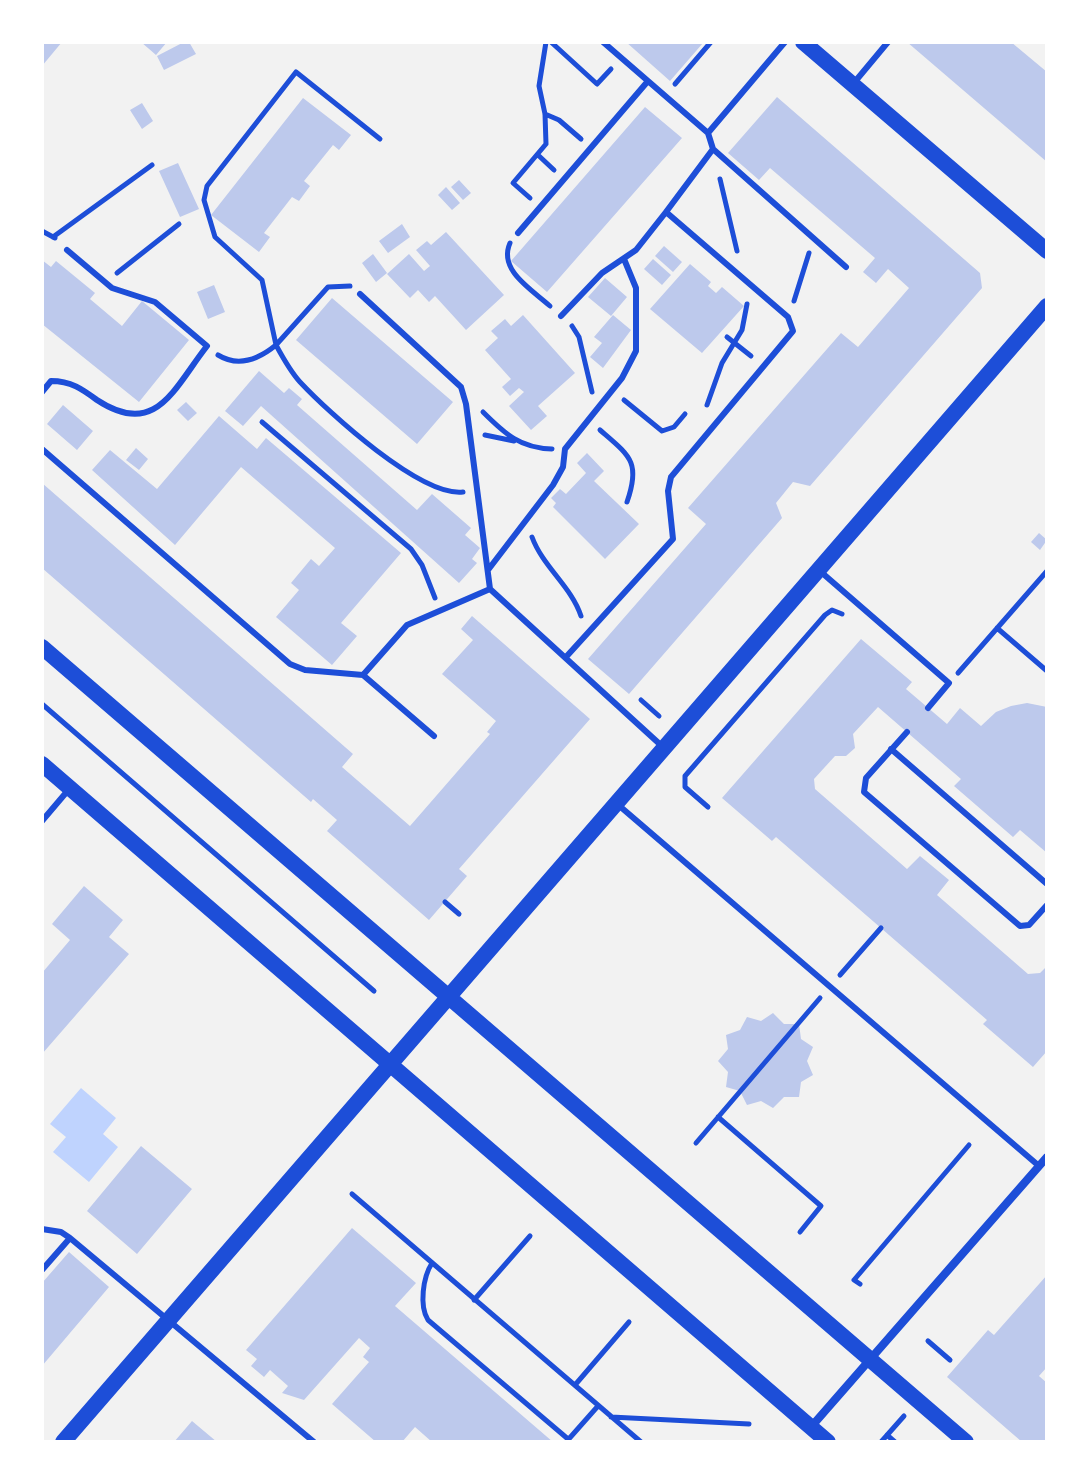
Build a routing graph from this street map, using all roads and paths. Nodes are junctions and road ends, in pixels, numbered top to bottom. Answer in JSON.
{"nodes":[{"id":1,"x":548,"y":42,"type":"edge"},
{"id":2,"x":603,"y":42,"type":"edge"},
{"id":3,"x":711,"y":42,"type":"edge"},
{"id":4,"x":785,"y":42,"type":"edge"},
{"id":5,"x":803,"y":42,"type":"edge"},
{"id":6,"x":888,"y":42,"type":"edge"},
{"id":7,"x":621,"y":58,"type":"junction"},
{"id":8,"x":648,"y":81,"type":"junction"},
{"id":9,"x":853,"y":84,"type":"junction"},
{"id":10,"x":665,"y":95,"type":"junction"},
{"id":11,"x":545,"y":114,"type":"junction"},
{"id":12,"x":708,"y":133,"type":"junction"},
{"id":13,"x":380,"y":139,"type":"dead end"},
{"id":14,"x":591,"y":147,"type":"junction"},
{"id":15,"x":713,"y":149,"type":"junction"},
{"id":16,"x":152,"y":165,"type":"dead end"},
{"id":17,"x":513,"y":183,"type":"dead end"},
{"id":18,"x":666,"y":212,"type":"junction"},
{"id":19,"x":179,"y":224,"type":"dead end"},
{"id":20,"x":518,"y":233,"type":"joint"},
{"id":21,"x":53,"y":237,"type":"dead end"},
{"id":22,"x":813,"y":238,"type":"junction"},
{"id":23,"x":67,"y":250,"type":"dead end"},
{"id":24,"x":1047,"y":251,"type":"edge"},
{"id":25,"x":624,"y":259,"type":"junction"},
{"id":26,"x":846,"y":267,"type":"dead end"},
{"id":27,"x":743,"y":278,"type":"junction"},
{"id":28,"x":105,"y":283,"type":"junction"},
{"id":29,"x":360,"y":294,"type":"joint"},
{"id":30,"x":1047,"y":306,"type":"edge"},
{"id":31,"x":561,"y":316,"type":"junction"},
{"id":32,"x":788,"y":317,"type":"junction"},
{"id":33,"x":727,"y":337,"type":"dead end"},
{"id":34,"x":735,"y":343,"type":"junction"},
{"id":35,"x":276,"y":345,"type":"junction"},
{"id":36,"x":207,"y":346,"type":"junction"},
{"id":37,"x":764,"y":366,"type":"junction"},
{"id":38,"x":612,"y":389,"type":"junction"},
{"id":39,"x":42,"y":392,"type":"edge"},
{"id":40,"x":596,"y":407,"type":"junction"},
{"id":41,"x":467,"y":410,"type":"junction"},
{"id":42,"x":685,"y":414,"type":"dead end"},
{"id":43,"x":587,"y":419,"type":"junction"},
{"id":44,"x":262,"y":422,"type":"dead end"},
{"id":45,"x":470,"y":429,"type":"junction"},
{"id":46,"x":708,"y":432,"type":"junction"},
{"id":47,"x":515,"y":441,"type":"junction"},
{"id":48,"x":42,"y":449,"type":"edge"},
{"id":49,"x":565,"y":449,"type":"junction"},
{"id":50,"x":478,"y":490,"type":"junction"},
{"id":51,"x":627,"y":502,"type":"dead end"},
{"id":52,"x":528,"y":518,"type":"junction"},
{"id":53,"x":488,"y":570,"type":"junction"},
{"id":54,"x":819,"y":570,"type":"junction"},
{"id":55,"x":1047,"y":571,"type":"edge"},
{"id":56,"x":490,"y":589,"type":"junction"},
{"id":57,"x":440,"y":610,"type":"junction"},
{"id":58,"x":851,"y":622,"type":"dead end"},
{"id":59,"x":997,"y":628,"type":"junction"},
{"id":60,"x":591,"y":630,"type":"junction"},
{"id":61,"x":42,"y":647,"type":"edge"},
{"id":62,"x":566,"y":657,"type":"junction"},
{"id":63,"x":1047,"y":660,"type":"edge"},
{"id":64,"x":1044,"y":668,"type":"edge"},
{"id":65,"x":363,"y":675,"type":"junction"},
{"id":66,"x":949,"y":683,"type":"junction"},
{"id":67,"x":641,"y":700,"type":"dead end"},
{"id":68,"x":42,"y":704,"type":"edge"},
{"id":69,"x":928,"y":708,"type":"dead end"},
{"id":70,"x":659,"y":716,"type":"dead end"},
{"id":71,"x":907,"y":732,"type":"dead end"},
{"id":72,"x":434,"y":736,"type":"dead end"},
{"id":73,"x":696,"y":747,"type":"dead end"},
{"id":74,"x":664,"y":748,"type":"junction"},
{"id":75,"x":891,"y":749,"type":"junction"},
{"id":76,"x":704,"y":754,"type":"junction"},
{"id":77,"x":42,"y":764,"type":"edge"},
{"id":78,"x":70,"y":788,"type":"junction"},
{"id":79,"x":616,"y":803,"type":"junction"},
{"id":80,"x":708,"y":807,"type":"dead end"},
{"id":81,"x":42,"y":821,"type":"edge"},
{"id":82,"x":1047,"y":884,"type":"edge"},
{"id":83,"x":445,"y":902,"type":"dead end"},
{"id":84,"x":1047,"y":905,"type":"edge"},
{"id":85,"x":459,"y":914,"type":"dead end"},
{"id":86,"x":881,"y":928,"type":"dead end"},
{"id":87,"x":830,"y":987,"type":"junction"},
{"id":88,"x":374,"y":991,"type":"dead end"},
{"id":89,"x":449,"y":997,"type":"junction"},
{"id":90,"x":811,"y":1009,"type":"dead end"},
{"id":91,"x":390,"y":1064,"type":"junction"},
{"id":92,"x":718,"y":1117,"type":"junction"},
{"id":93,"x":696,"y":1143,"type":"dead end"},
{"id":94,"x":969,"y":1145,"type":"dead end"},
{"id":95,"x":1047,"y":1157,"type":"edge"},
{"id":96,"x":1039,"y":1166,"type":"junction"},
{"id":97,"x":352,"y":1194,"type":"dead end"},
{"id":98,"x":42,"y":1229,"type":"edge"},
{"id":99,"x":800,"y":1232,"type":"dead end"},
{"id":100,"x":530,"y":1236,"type":"dead end"},
{"id":101,"x":70,"y":1238,"type":"junction"},
{"id":102,"x":432,"y":1263,"type":"junction"},
{"id":103,"x":42,"y":1270,"type":"edge"},
{"id":104,"x":860,"y":1284,"type":"dead end"},
{"id":105,"x":474,"y":1300,"type":"junction"},
{"id":106,"x":167,"y":1322,"type":"junction"},
{"id":107,"x":629,"y":1322,"type":"dead end"},
{"id":108,"x":928,"y":1341,"type":"dead end"},
{"id":109,"x":870,"y":1359,"type":"junction"},
{"id":110,"x":950,"y":1360,"type":"dead end"},
{"id":111,"x":575,"y":1385,"type":"junction"},
{"id":112,"x":598,"y":1406,"type":"junction"},
{"id":113,"x":904,"y":1416,"type":"dead end"},
{"id":114,"x":610,"y":1417,"type":"junction"},
{"id":115,"x":749,"y":1424,"type":"dead end"},
{"id":116,"x":811,"y":1428,"type":"junction"},
{"id":117,"x":887,"y":1435,"type":"junction"},
{"id":118,"x":567,"y":1441,"type":"edge"},
{"id":119,"x":63,"y":1442,"type":"edge"},
{"id":120,"x":314,"y":1442,"type":"edge"},
{"id":121,"x":641,"y":1442,"type":"edge"},
{"id":122,"x":828,"y":1442,"type":"edge"},
{"id":123,"x":881,"y":1442,"type":"edge"},
{"id":124,"x":895,"y":1442,"type":"edge"},
{"id":125,"x":966,"y":1442,"type":"edge"}],
"edges":[{"from":1,"to":7,"type":"path"},
{"from":1,"to":11,"type":"path"},
{"from":2,"to":7,"type":"lane"},
{"from":3,"to":10,"type":"path"},
{"from":4,"to":12,"type":"lane"},
{"from":5,"to":9,"type":"main road"},
{"from":6,"to":9,"type":"lane"},
{"from":7,"to":8,"type":"lane"},
{"from":8,"to":10,"type":"lane"},
{"from":8,"to":14,"type":"lane"},
{"from":9,"to":24,"type":"main road"},
{"from":10,"to":12,"type":"lane"},
{"from":11,"to":14,"type":"path"},
{"from":11,"to":17,"type":"path"},
{"from":12,"to":15,"type":"lane"},
{"from":13,"to":35,"type":"path"},
{"from":14,"to":20,"type":"lane"},
{"from":15,"to":18,"type":"lane"},
{"from":15,"to":22,"type":"lane"},
{"from":15,"to":27,"type":"path"},
{"from":16,"to":21,"type":"path"},
{"from":18,"to":25,"type":"lane"},
{"from":18,"to":27,"type":"lane"},
{"from":19,"to":28,"type":"path"},
{"from":20,"to":31,"type":"path"},
{"from":22,"to":26,"type":"lane"},
{"from":22,"to":32,"type":"path"},
{"from":23,"to":28,"type":"lane"},
{"from":25,"to":31,"type":"lane"},
{"from":25,"to":38,"type":"lane"},
{"from":27,"to":32,"type":"lane"},
{"from":27,"to":34,"type":"path"},
{"from":28,"to":36,"type":"lane"},
{"from":29,"to":35,"type":"path"},
{"from":29,"to":41,"type":"lane"},
{"from":30,"to":54,"type":"main road"},
{"from":31,"to":40,"type":"path"},
{"from":32,"to":37,"type":"lane"},
{"from":33,"to":34,"type":"path"},
{"from":34,"to":37,"type":"path"},
{"from":34,"to":46,"type":"path"},
{"from":35,"to":36,"type":"path"},
{"from":35,"to":50,"type":"path"},
{"from":36,"to":39,"type":"lane"},
{"from":37,"to":46,"type":"lane"},
{"from":38,"to":40,"type":"lane"},
{"from":38,"to":42,"type":"path"},
{"from":40,"to":43,"type":"lane"},
{"from":41,"to":45,"type":"lane"},
{"from":41,"to":47,"type":"path"},
{"from":43,"to":49,"type":"lane"},
{"from":43,"to":51,"type":"path"},
{"from":44,"to":57,"type":"path"},
{"from":45,"to":47,"type":"path"},
{"from":45,"to":50,"type":"lane"},
{"from":46,"to":60,"type":"lane"},
{"from":47,"to":49,"type":"path"},
{"from":48,"to":65,"type":"lane"},
{"from":49,"to":52,"type":"lane"},
{"from":50,"to":53,"type":"lane"},
{"from":52,"to":53,"type":"lane"},
{"from":52,"to":60,"type":"path"},
{"from":53,"to":56,"type":"lane"},
{"from":54,"to":66,"type":"lane"},
{"from":54,"to":74,"type":"main road"},
{"from":55,"to":59,"type":"path"},
{"from":56,"to":57,"type":"lane"},
{"from":56,"to":62,"type":"lane"},
{"from":57,"to":65,"type":"lane"},
{"from":58,"to":76,"type":"path"},
{"from":59,"to":64,"type":"path"},
{"from":59,"to":66,"type":"path"},
{"from":60,"to":62,"type":"lane"},
{"from":61,"to":89,"type":"main road"},
{"from":62,"to":74,"type":"lane"},
{"from":63,"to":64,"type":"path"},
{"from":65,"to":72,"type":"lane"},
{"from":66,"to":69,"type":"lane"},
{"from":67,"to":70,"type":"path"},
{"from":68,"to":88,"type":"path"},
{"from":71,"to":75,"type":"lane"},
{"from":73,"to":76,"type":"path"},
{"from":74,"to":79,"type":"main road"},
{"from":75,"to":82,"type":"lane"},
{"from":75,"to":84,"type":"lane"},
{"from":76,"to":80,"type":"path"},
{"from":77,"to":78,"type":"main road"},
{"from":78,"to":81,"type":"lane"},
{"from":78,"to":91,"type":"main road"},
{"from":79,"to":87,"type":"lane"},
{"from":79,"to":89,"type":"main road"},
{"from":83,"to":85,"type":"path"},
{"from":86,"to":87,"type":"path"},
{"from":87,"to":96,"type":"lane"},
{"from":89,"to":91,"type":"main road"},
{"from":89,"to":109,"type":"main road"},
{"from":90,"to":92,"type":"path"},
{"from":91,"to":106,"type":"main road"},
{"from":91,"to":116,"type":"main road"},
{"from":92,"to":93,"type":"path"},
{"from":92,"to":99,"type":"path"},
{"from":94,"to":104,"type":"path"},
{"from":95,"to":96,"type":"street"},
{"from":96,"to":109,"type":"street"},
{"from":97,"to":102,"type":"path"},
{"from":98,"to":101,"type":"lane"},
{"from":100,"to":105,"type":"path"},
{"from":101,"to":103,"type":"lane"},
{"from":101,"to":106,"type":"lane"},
{"from":102,"to":105,"type":"path"},
{"from":102,"to":118,"type":"path"},
{"from":105,"to":111,"type":"path"},
{"from":106,"to":119,"type":"main road"},
{"from":106,"to":120,"type":"lane"},
{"from":107,"to":111,"type":"path"},
{"from":108,"to":110,"type":"path"},
{"from":109,"to":116,"type":"street"},
{"from":109,"to":125,"type":"main road"},
{"from":111,"to":112,"type":"path"},
{"from":112,"to":114,"type":"path"},
{"from":112,"to":118,"type":"path"},
{"from":113,"to":117,"type":"path"},
{"from":114,"to":115,"type":"path"},
{"from":114,"to":121,"type":"path"},
{"from":116,"to":122,"type":"main road"},
{"from":117,"to":123,"type":"path"},
{"from":117,"to":124,"type":"path"}]}
